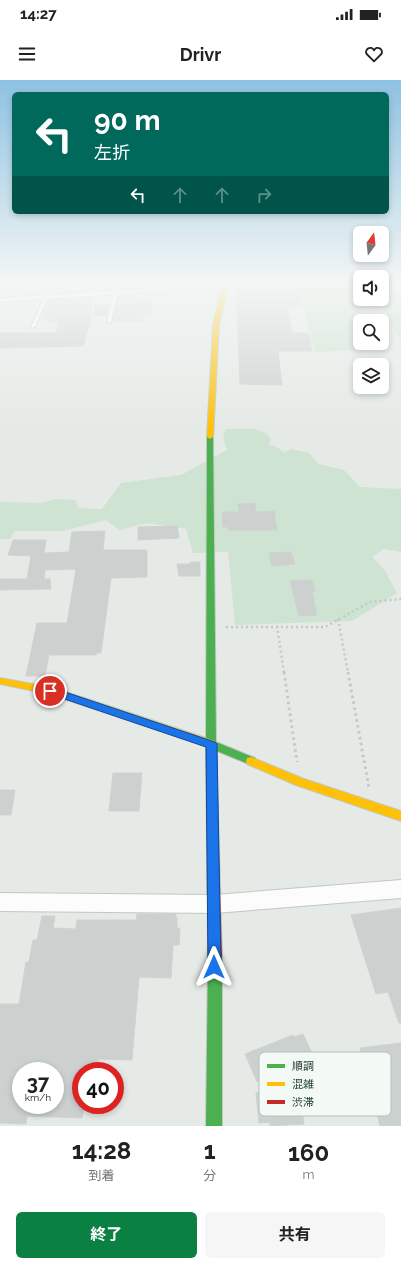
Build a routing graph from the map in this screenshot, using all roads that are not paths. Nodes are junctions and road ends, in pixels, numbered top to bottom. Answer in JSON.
{"nodes":[{"id":1,"x":216,"y":331,"type":"edge"},
{"id":2,"x":0,"y":681,"type":"edge"},
{"id":3,"x":211,"y":744,"type":"junction"},
{"id":4,"x":401,"y":816,"type":"edge"},
{"id":5,"x":401,"y":889,"type":"edge"},
{"id":6,"x":0,"y":902,"type":"edge"},
{"id":7,"x":215,"y":904,"type":"junction"},
{"id":8,"x":214,"y":1126,"type":"edge"}],
"edges":[{"from":1,"to":3,"type":"street"},
{"from":2,"to":3,"type":"street"},
{"from":3,"to":4,"type":"street"},
{"from":3,"to":7,"type":"street"},
{"from":5,"to":7,"type":"street"},
{"from":6,"to":7,"type":"street"},
{"from":7,"to":8,"type":"street"}]}
